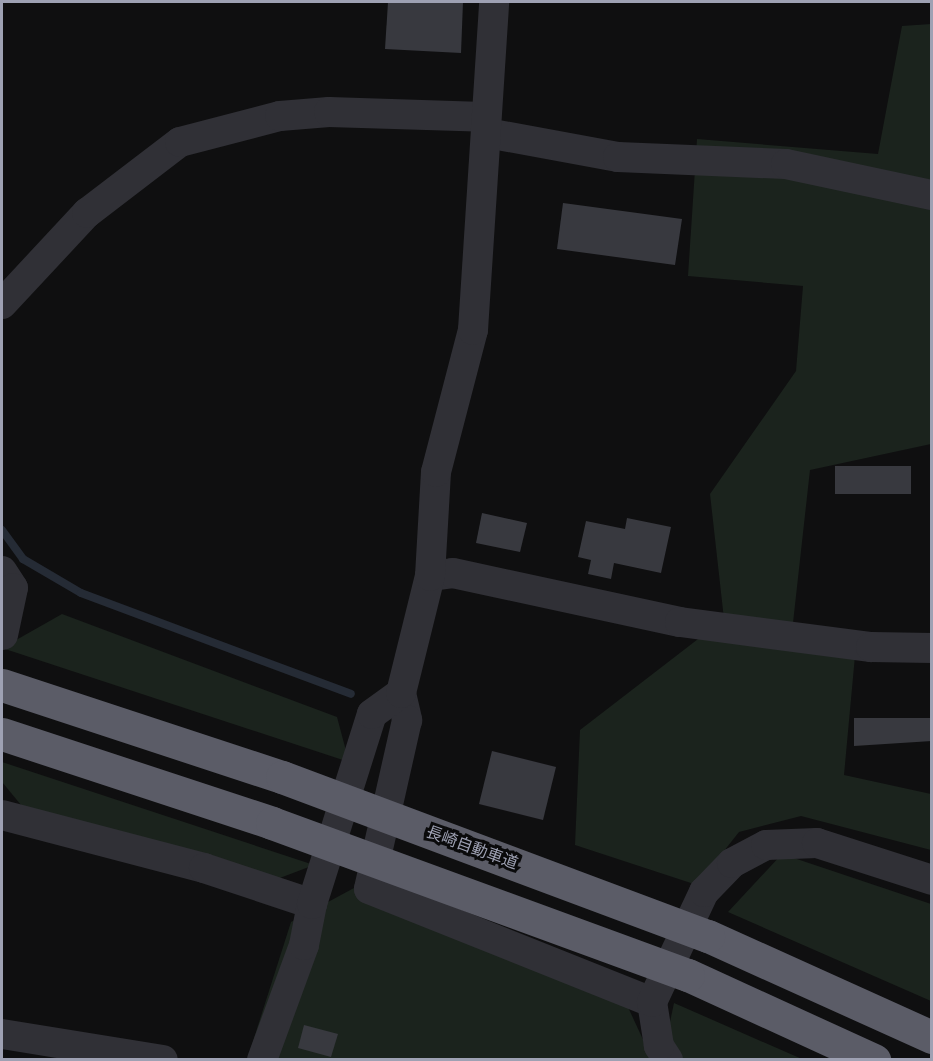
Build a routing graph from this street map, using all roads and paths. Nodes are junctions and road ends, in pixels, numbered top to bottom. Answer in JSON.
{"nodes":[{"id":1,"x":494,"y":2,"type":"edge"},
{"id":2,"x":485,"y":125,"type":"junction"},
{"id":3,"x":932,"y":195,"type":"edge"},
{"id":4,"x":2,"y":304,"type":"edge"},
{"id":5,"x":2,"y":571,"type":"edge"},
{"id":6,"x":430,"y":576,"type":"junction"},
{"id":7,"x":3,"y":635,"type":"dead end"},
{"id":8,"x":932,"y":648,"type":"edge"},
{"id":9,"x":2,"y":685,"type":"edge"},
{"id":10,"x":401,"y":693,"type":"junction"},
{"id":11,"x":2,"y":734,"type":"edge"},
{"id":12,"x":2,"y":815,"type":"edge"},
{"id":13,"x":932,"y":880,"type":"edge"},
{"id":14,"x":312,"y":904,"type":"junction"},
{"id":15,"x":652,"y":1002,"type":"junction"},
{"id":16,"x":2,"y":1034,"type":"edge"},
{"id":17,"x":932,"y":1037,"type":"edge"},
{"id":18,"x":163,"y":1059,"type":"edge"},
{"id":19,"x":262,"y":1059,"type":"edge"},
{"id":20,"x":668,"y":1059,"type":"edge"},
{"id":21,"x":874,"y":1059,"type":"edge"}],
"edges":[{"from":1,"to":2,"type":"street"},
{"from":2,"to":3,"type":"street"},
{"from":2,"to":4,"type":"street"},
{"from":2,"to":6,"type":"street"},
{"from":5,"to":7,"type":"street"},
{"from":6,"to":8,"type":"street"},
{"from":6,"to":10,"type":"street"},
{"from":9,"to":17,"type":"highway","name":"長崎自動車道","bridge":true},
{"from":10,"to":14,"type":"street"},
{"from":10,"to":15,"type":"street"},
{"from":11,"to":21,"type":"highway","bridge":true},
{"from":12,"to":14,"type":"street"},
{"from":13,"to":15,"type":"street"},
{"from":14,"to":19,"type":"street"},
{"from":15,"to":20,"type":"street"},
{"from":16,"to":18,"type":"street"}]}
